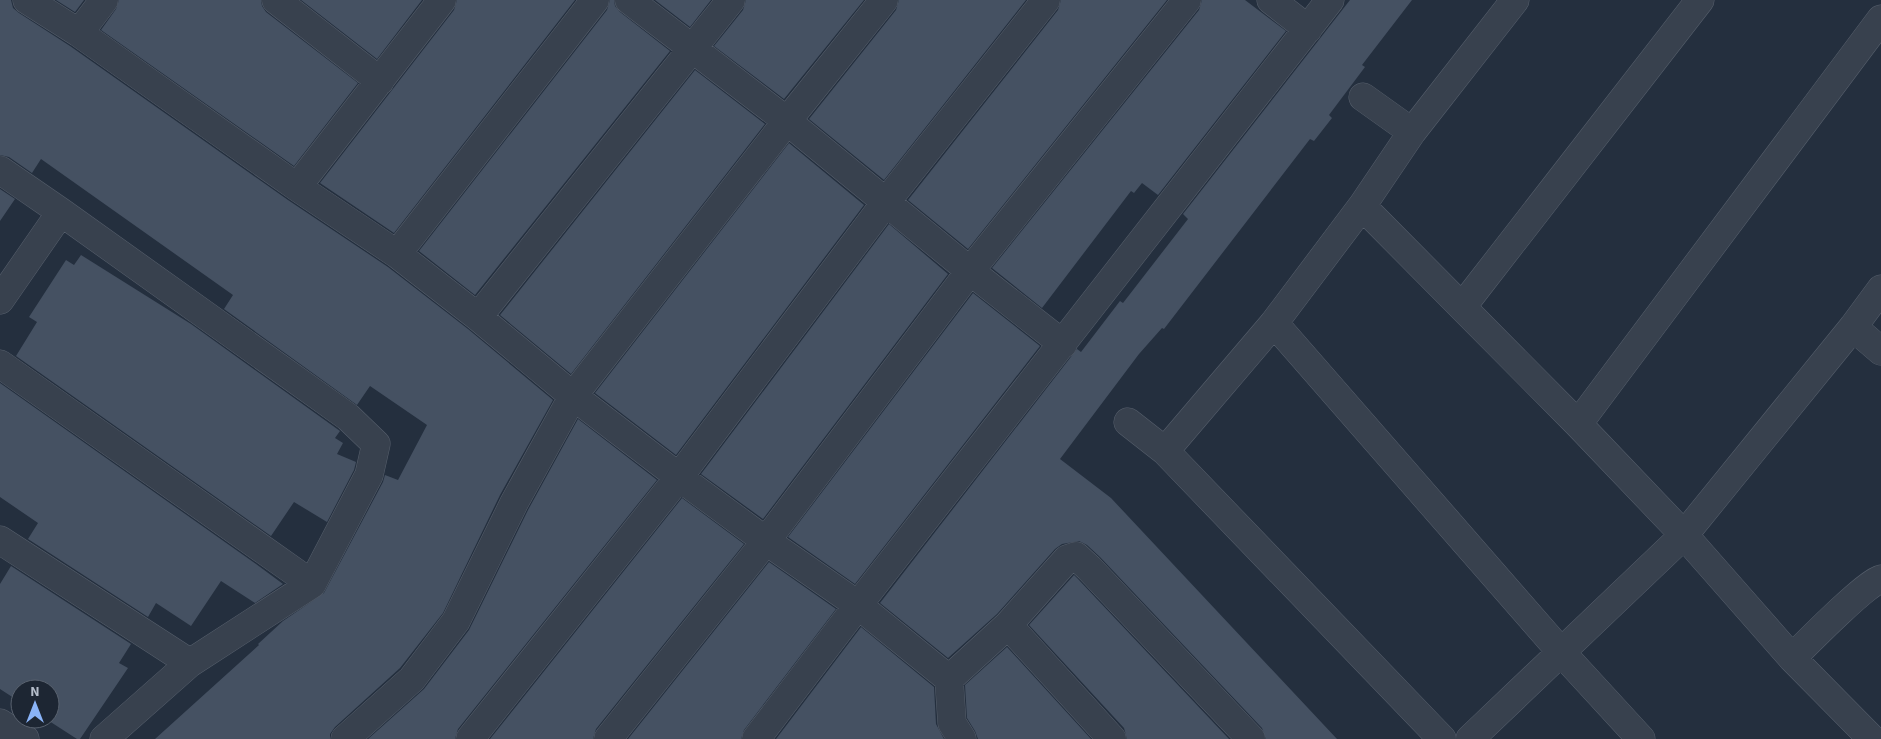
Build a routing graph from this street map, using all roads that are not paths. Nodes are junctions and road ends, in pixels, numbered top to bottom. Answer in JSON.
{"nodes":[{"id":1,"x":27,"y":0,"type":"edge"},
{"id":2,"x":104,"y":0,"type":"edge"},
{"id":3,"x":276,"y":0,"type":"edge"},
{"id":4,"x":442,"y":0,"type":"edge"},
{"id":5,"x":595,"y":0,"type":"edge"},
{"id":6,"x":629,"y":0,"type":"edge"},
{"id":7,"x":731,"y":0,"type":"edge"},
{"id":8,"x":884,"y":0,"type":"edge"},
{"id":9,"x":1046,"y":0,"type":"edge"},
{"id":10,"x":1186,"y":0,"type":"edge"},
{"id":11,"x":1271,"y":0,"type":"edge"},
{"id":12,"x":1330,"y":0,"type":"edge"},
{"id":13,"x":1515,"y":0,"type":"edge"},
{"id":14,"x":1700,"y":0,"type":"edge"},
{"id":15,"x":1881,"y":19,"type":"edge"},
{"id":16,"x":1308,"y":29,"type":"junction"},
{"id":17,"x":79,"y":33,"type":"junction"},
{"id":18,"x":693,"y":50,"type":"junction"},
{"id":19,"x":380,"y":82,"type":"junction"},
{"id":20,"x":1363,"y":97,"type":"dead end"},
{"id":21,"x":787,"y":121,"type":"junction"},
{"id":22,"x":1412,"y":132,"type":"junction"},
{"id":23,"x":0,"y":170,"type":"edge"},
{"id":24,"x":297,"y":187,"type":"junction"},
{"id":25,"x":886,"y":202,"type":"junction"},
{"id":26,"x":1362,"y":206,"type":"junction"},
{"id":27,"x":61,"y":212,"type":"junction"},
{"id":28,"x":397,"y":254,"type":"junction"},
{"id":29,"x":970,"y":271,"type":"junction"},
{"id":30,"x":1881,"y":289,"type":"edge"},
{"id":31,"x":0,"y":300,"type":"edge"},
{"id":32,"x":1462,"y":307,"type":"junction"},
{"id":33,"x":478,"y":317,"type":"junction"},
{"id":34,"x":1274,"y":323,"type":"junction"},
{"id":35,"x":1853,"y":327,"type":"junction"},
{"id":36,"x":1063,"y":344,"type":"junction"},
{"id":37,"x":1881,"y":351,"type":"edge"},
{"id":38,"x":0,"y":364,"type":"edge"},
{"id":39,"x":573,"y":396,"type":"junction"},
{"id":40,"x":1128,"y":422,"type":"dead end"},
{"id":41,"x":1578,"y":424,"type":"junction"},
{"id":42,"x":1165,"y":451,"type":"junction"},
{"id":43,"x":679,"y":477,"type":"junction"},
{"id":44,"x":1684,"y":535,"type":"junction"},
{"id":45,"x":0,"y":540,"type":"edge"},
{"id":46,"x":766,"y":541,"type":"junction"},
{"id":47,"x":1881,"y":579,"type":"edge"},
{"id":48,"x":312,"y":584,"type":"junction"},
{"id":49,"x":858,"y":605,"type":"junction"},
{"id":50,"x":1008,"y":624,"type":"junction"},
{"id":51,"x":1562,"y":653,"type":"junction"},
{"id":52,"x":1792,"y":658,"type":"junction"},
{"id":53,"x":190,"y":663,"type":"junction"},
{"id":54,"x":949,"y":679,"type":"junction"},
{"id":55,"x":0,"y":724,"type":"edge"},
{"id":56,"x":25,"y":739,"type":"edge"},
{"id":57,"x":104,"y":739,"type":"edge"},
{"id":58,"x":345,"y":739,"type":"edge"},
{"id":59,"x":470,"y":739,"type":"edge"},
{"id":60,"x":608,"y":739,"type":"edge"},
{"id":61,"x":756,"y":739,"type":"edge"},
{"id":62,"x":962,"y":739,"type":"edge"},
{"id":63,"x":1112,"y":739,"type":"edge"},
{"id":64,"x":1251,"y":739,"type":"edge"},
{"id":65,"x":1442,"y":739,"type":"edge"},
{"id":66,"x":1470,"y":739,"type":"edge"},
{"id":67,"x":1641,"y":739,"type":"edge"},
{"id":68,"x":1872,"y":739,"type":"edge"}],
"edges":[{"from":1,"to":17,"type":"street"},
{"from":2,"to":17,"type":"street"},
{"from":3,"to":19,"type":"street"},
{"from":4,"to":19,"type":"street"},
{"from":5,"to":28,"type":"street"},
{"from":6,"to":18,"type":"street"},
{"from":7,"to":18,"type":"street"},
{"from":8,"to":21,"type":"street"},
{"from":9,"to":25,"type":"street"},
{"from":10,"to":29,"type":"street"},
{"from":11,"to":16,"type":"street"},
{"from":12,"to":16,"type":"street"},
{"from":13,"to":22,"type":"street"},
{"from":14,"to":32,"type":"street"},
{"from":15,"to":41,"type":"street"},
{"from":16,"to":36,"type":"street"},
{"from":17,"to":24,"type":"street"},
{"from":18,"to":21,"type":"street"},
{"from":18,"to":33,"type":"street"},
{"from":19,"to":24,"type":"street"},
{"from":20,"to":22,"type":"street"},
{"from":21,"to":25,"type":"street"},
{"from":21,"to":39,"type":"street"},
{"from":22,"to":26,"type":"street"},
{"from":23,"to":27,"type":"street"},
{"from":24,"to":28,"type":"street"},
{"from":25,"to":29,"type":"street"},
{"from":25,"to":43,"type":"street"},
{"from":26,"to":32,"type":"street"},
{"from":26,"to":34,"type":"street"},
{"from":27,"to":31,"type":"street"},
{"from":27,"to":48,"type":"street"},
{"from":28,"to":33,"type":"street"},
{"from":29,"to":36,"type":"street"},
{"from":29,"to":46,"type":"street"},
{"from":30,"to":35,"type":"street"},
{"from":32,"to":41,"type":"street"},
{"from":33,"to":39,"type":"street"},
{"from":34,"to":42,"type":"street"},
{"from":34,"to":51,"type":"street"},
{"from":35,"to":37,"type":"street"},
{"from":35,"to":44,"type":"street"},
{"from":36,"to":49,"type":"street"},
{"from":38,"to":48,"type":"street"},
{"from":39,"to":43,"type":"street"},
{"from":39,"to":58,"type":"street"},
{"from":40,"to":42,"type":"street"},
{"from":41,"to":44,"type":"street"},
{"from":42,"to":65,"type":"street"},
{"from":43,"to":46,"type":"street"},
{"from":43,"to":59,"type":"street"},
{"from":44,"to":51,"type":"street"},
{"from":44,"to":52,"type":"street"},
{"from":45,"to":53,"type":"street"},
{"from":46,"to":49,"type":"street"},
{"from":46,"to":60,"type":"street"},
{"from":47,"to":52,"type":"street"},
{"from":48,"to":53,"type":"street"},
{"from":49,"to":54,"type":"street"},
{"from":49,"to":61,"type":"street"},
{"from":50,"to":54,"type":"street"},
{"from":50,"to":63,"type":"street"},
{"from":50,"to":64,"type":"street"},
{"from":51,"to":66,"type":"street"},
{"from":51,"to":67,"type":"street"},
{"from":52,"to":68,"type":"street"},
{"from":53,"to":57,"type":"street"},
{"from":54,"to":62,"type":"street"},
{"from":55,"to":56,"type":"street"}]}
